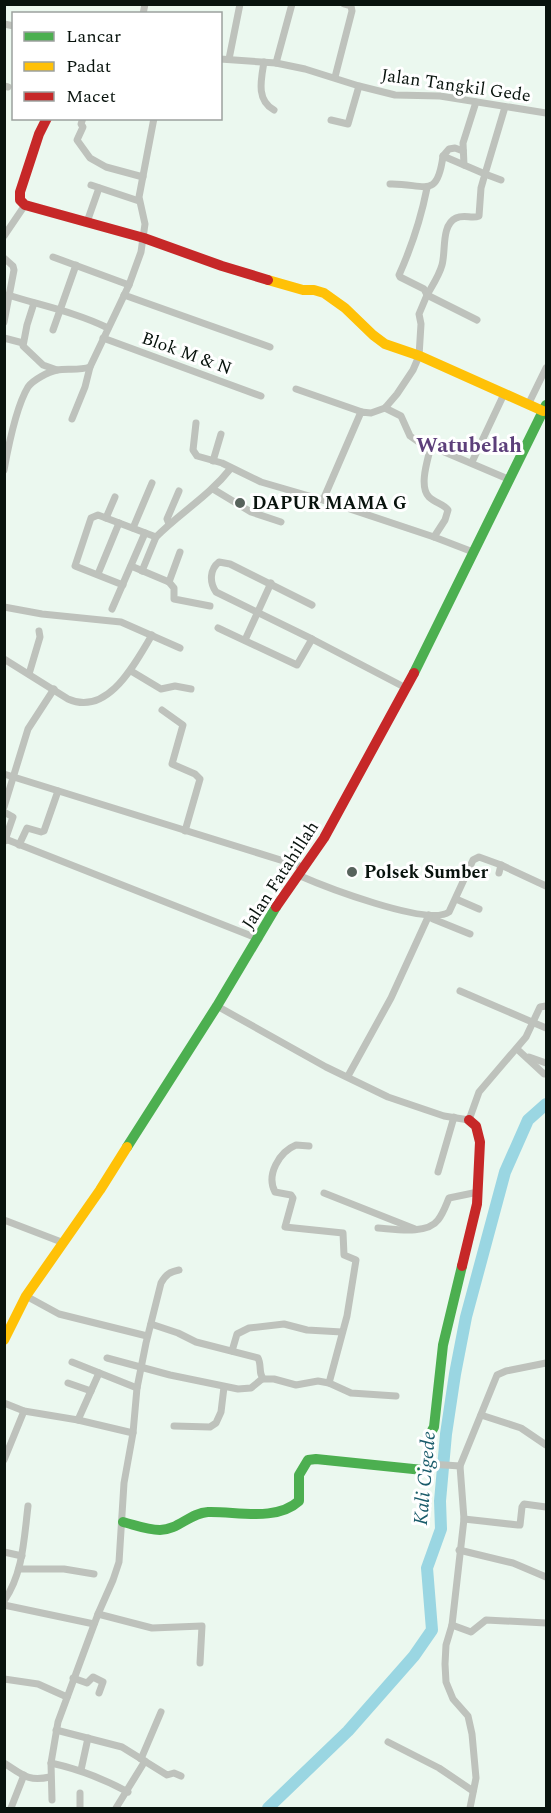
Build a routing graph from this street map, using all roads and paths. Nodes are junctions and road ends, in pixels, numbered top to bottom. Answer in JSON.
{"nodes":[{"id":1,"x":240,"y":4,"type":"edge"},
{"id":2,"x":292,"y":4,"type":"edge"},
{"id":3,"x":344,"y":4,"type":"edge"},
{"id":4,"x":222,"y":58,"type":"edge"},
{"id":5,"x":230,"y":59,"type":"junction"},
{"id":6,"x":264,"y":62,"type":"junction"},
{"id":7,"x":276,"y":63,"type":"junction"},
{"id":8,"x":335,"y":77,"type":"junction"},
{"id":9,"x":359,"y":86,"type":"junction"},
{"id":10,"x":476,"y":102,"type":"junction"},
{"id":11,"x":505,"y":107,"type":"junction"},
{"id":12,"x":274,"y":111,"type":"dead end"},
{"id":13,"x":546,"y":113,"type":"edge"},
{"id":14,"x":46,"y":120,"type":"edge"},
{"id":15,"x":82,"y":120,"type":"edge"},
{"id":16,"x":154,"y":120,"type":"edge"},
{"id":17,"x":331,"y":120,"type":"dead end"},
{"id":18,"x":463,"y":151,"type":"junction"},
{"id":19,"x":443,"y":156,"type":"junction"},
{"id":20,"x":464,"y":165,"type":"junction"},
{"id":21,"x":485,"y":174,"type":"junction"},
{"id":22,"x":143,"y":177,"type":"junction"},
{"id":23,"x":501,"y":180,"type":"dead end"},
{"id":24,"x":390,"y":184,"type":"dead end"},
{"id":25,"x":428,"y":188,"type":"junction"},
{"id":26,"x":139,"y":201,"type":"junction"},
{"id":27,"x":25,"y":205,"type":"junction"},
{"id":28,"x":87,"y":222,"type":"junction"},
{"id":29,"x":4,"y":236,"type":"edge"},
{"id":30,"x":144,"y":237,"type":"junction"},
{"id":31,"x":54,"y":257,"type":"dead end"},
{"id":32,"x":4,"y":258,"type":"edge"},
{"id":33,"x":76,"y":265,"type":"junction"},
{"id":34,"x":129,"y":285,"type":"junction"},
{"id":35,"x":8,"y":295,"type":"junction"},
{"id":36,"x":123,"y":295,"type":"junction"},
{"id":37,"x":427,"y":295,"type":"junction"},
{"id":38,"x":34,"y":303,"type":"junction"},
{"id":39,"x":59,"y":308,"type":"junction"},
{"id":40,"x":477,"y":320,"type":"dead end"},
{"id":41,"x":4,"y":322,"type":"edge"},
{"id":42,"x":108,"y":328,"type":"junction"},
{"id":43,"x":52,"y":330,"type":"dead end"},
{"id":44,"x":4,"y":338,"type":"edge"},
{"id":45,"x":103,"y":338,"type":"junction"},
{"id":46,"x":23,"y":344,"type":"junction"},
{"id":47,"x":270,"y":347,"type":"dead end"},
{"id":48,"x":419,"y":356,"type":"junction"},
{"id":49,"x":90,"y":367,"type":"junction"},
{"id":50,"x":546,"y":368,"type":"edge"},
{"id":51,"x":57,"y":370,"type":"junction"},
{"id":52,"x":296,"y":389,"type":"dead end"},
{"id":53,"x":504,"y":394,"type":"junction"},
{"id":54,"x":261,"y":396,"type":"dead end"},
{"id":55,"x":528,"y":405,"type":"junction"},
{"id":56,"x":385,"y":408,"type":"junction"},
{"id":57,"x":545,"y":408,"type":"edge"},
{"id":58,"x":362,"y":412,"type":"junction"},
{"id":59,"x":72,"y":419,"type":"dead end"},
{"id":60,"x":196,"y":423,"type":"dead end"},
{"id":61,"x":221,"y":434,"type":"dead end"},
{"id":62,"x":430,"y":450,"type":"junction"},
{"id":63,"x":213,"y":460,"type":"junction"},
{"id":64,"x":472,"y":462,"type":"junction"},
{"id":65,"x":231,"y":468,"type":"junction"},
{"id":66,"x":4,"y":470,"type":"edge"},
{"id":67,"x":508,"y":479,"type":"junction"},
{"id":68,"x":152,"y":483,"type":"dead end"},
{"id":69,"x":213,"y":489,"type":"junction"},
{"id":70,"x":179,"y":491,"type":"dead end"},
{"id":71,"x":115,"y":497,"type":"dead end"},
{"id":72,"x":323,"y":500,"type":"junction"},
{"id":73,"x":106,"y":518,"type":"junction"},
{"id":74,"x":281,"y":522,"type":"dead end"},
{"id":75,"x":119,"y":523,"type":"junction"},
{"id":76,"x":169,"y":524,"type":"junction"},
{"id":77,"x":133,"y":528,"type":"junction"},
{"id":78,"x":145,"y":533,"type":"junction"},
{"id":79,"x":156,"y":537,"type":"junction"},
{"id":80,"x":434,"y":537,"type":"junction"},
{"id":81,"x":180,"y":552,"type":"dead end"},
{"id":82,"x":473,"y":552,"type":"junction"},
{"id":83,"x":131,"y":566,"type":"junction"},
{"id":84,"x":142,"y":572,"type":"junction"},
{"id":85,"x":98,"y":574,"type":"junction"},
{"id":86,"x":169,"y":582,"type":"junction"},
{"id":87,"x":271,"y":583,"type":"junction"},
{"id":88,"x":123,"y":585,"type":"junction"},
{"id":89,"x":312,"y":605,"type":"dead end"},
{"id":90,"x":210,"y":606,"type":"dead end"},
{"id":91,"x":4,"y":607,"type":"edge"},
{"id":92,"x":112,"y":609,"type":"dead end"},
{"id":93,"x":258,"y":613,"type":"junction"},
{"id":94,"x":218,"y":628,"type":"dead end"},
{"id":95,"x":39,"y":631,"type":"dead end"},
{"id":96,"x":152,"y":636,"type":"junction"},
{"id":97,"x":312,"y":639,"type":"junction"},
{"id":98,"x":245,"y":640,"type":"junction"},
{"id":99,"x":180,"y":648,"type":"dead end"},
{"id":100,"x":4,"y":658,"type":"edge"},
{"id":101,"x":131,"y":671,"type":"junction"},
{"id":102,"x":29,"y":674,"type":"junction"},
{"id":103,"x":406,"y":688,"type":"junction"},
{"id":104,"x":54,"y":689,"type":"junction"},
{"id":105,"x":191,"y":689,"type":"dead end"},
{"id":106,"x":162,"y":710,"type":"dead end"},
{"id":107,"x":4,"y":774,"type":"edge"},
{"id":108,"x":14,"y":777,"type":"junction"},
{"id":109,"x":58,"y":791,"type":"junction"},
{"id":110,"x":4,"y":807,"type":"edge"},
{"id":111,"x":4,"y":812,"type":"edge"},
{"id":112,"x":185,"y":831,"type":"junction"},
{"id":113,"x":5,"y":841,"type":"edge"},
{"id":114,"x":18,"y":845,"type":"junction"},
{"id":115,"x":501,"y":864,"type":"junction"},
{"id":116,"x":300,"y":871,"type":"junction"},
{"id":117,"x":499,"y":873,"type":"dead end"},
{"id":118,"x":546,"y":886,"type":"edge"},
{"id":119,"x":456,"y":898,"type":"junction"},
{"id":120,"x":479,"y":909,"type":"dead end"},
{"id":121,"x":429,"y":916,"type":"junction"},
{"id":122,"x":470,"y":934,"type":"dead end"},
{"id":123,"x":259,"y":939,"type":"junction"},
{"id":124,"x":460,"y":991,"type":"dead end"},
{"id":125,"x":217,"y":1006,"type":"junction"},
{"id":126,"x":546,"y":1006,"type":"edge"},
{"id":127,"x":532,"y":1022,"type":"junction"},
{"id":128,"x":546,"y":1028,"type":"edge"},
{"id":129,"x":516,"y":1049,"type":"junction"},
{"id":130,"x":526,"y":1056,"type":"junction"},
{"id":131,"x":546,"y":1063,"type":"edge"},
{"id":132,"x":546,"y":1073,"type":"edge"},
{"id":133,"x":348,"y":1076,"type":"junction"},
{"id":134,"x":454,"y":1117,"type":"junction"},
{"id":135,"x":469,"y":1120,"type":"junction"},
{"id":136,"x":309,"y":1146,"type":"dead end"},
{"id":137,"x":438,"y":1172,"type":"dead end"},
{"id":138,"x":478,"y":1192,"type":"junction"},
{"id":139,"x":324,"y":1193,"type":"dead end"},
{"id":140,"x":4,"y":1220,"type":"edge"},
{"id":141,"x":378,"y":1228,"type":"dead end"},
{"id":142,"x":418,"y":1230,"type":"junction"},
{"id":143,"x":64,"y":1243,"type":"junction"},
{"id":144,"x":179,"y":1270,"type":"dead end"},
{"id":145,"x":26,"y":1296,"type":"junction"},
{"id":146,"x":151,"y":1324,"type":"junction"},
{"id":147,"x":342,"y":1332,"type":"junction"},
{"id":148,"x":147,"y":1336,"type":"junction"},
{"id":149,"x":4,"y":1340,"type":"edge"},
{"id":150,"x":232,"y":1351,"type":"junction"},
{"id":151,"x":107,"y":1358,"type":"dead end"},
{"id":152,"x":72,"y":1362,"type":"dead end"},
{"id":153,"x":546,"y":1363,"type":"edge"},
{"id":154,"x":141,"y":1367,"type":"junction"},
{"id":155,"x":99,"y":1373,"type":"junction"},
{"id":156,"x":262,"y":1378,"type":"junction"},
{"id":157,"x":68,"y":1383,"type":"dead end"},
{"id":158,"x":329,"y":1383,"type":"junction"},
{"id":159,"x":224,"y":1387,"type":"junction"},
{"id":160,"x":137,"y":1388,"type":"junction"},
{"id":161,"x":92,"y":1391,"type":"junction"},
{"id":162,"x":396,"y":1396,"type":"dead end"},
{"id":163,"x":4,"y":1402,"type":"edge"},
{"id":164,"x":24,"y":1411,"type":"junction"},
{"id":165,"x":481,"y":1415,"type":"junction"},
{"id":166,"x":78,"y":1420,"type":"junction"},
{"id":167,"x":174,"y":1426,"type":"dead end"},
{"id":168,"x":133,"y":1433,"type":"junction"},
{"id":169,"x":546,"y":1445,"type":"edge"},
{"id":170,"x":4,"y":1460,"type":"edge"},
{"id":171,"x":434,"y":1464,"type":"junction"},
{"id":172,"x":458,"y":1466,"type":"junction"},
{"id":173,"x":28,"y":1506,"type":"dead end"},
{"id":174,"x":546,"y":1507,"type":"edge"},
{"id":175,"x":464,"y":1519,"type":"junction"},
{"id":176,"x":123,"y":1521,"type":"junction"},
{"id":177,"x":459,"y":1550,"type":"junction"},
{"id":178,"x":4,"y":1552,"type":"edge"},
{"id":179,"x":22,"y":1556,"type":"junction"},
{"id":180,"x":19,"y":1569,"type":"junction"},
{"id":181,"x":94,"y":1574,"type":"dead end"},
{"id":182,"x":546,"y":1577,"type":"edge"},
{"id":183,"x":4,"y":1603,"type":"edge"},
{"id":184,"x":98,"y":1614,"type":"junction"},
{"id":185,"x":546,"y":1623,"type":"edge"},
{"id":186,"x":94,"y":1624,"type":"junction"},
{"id":187,"x":452,"y":1625,"type":"junction"},
{"id":188,"x":200,"y":1663,"type":"dead end"},
{"id":189,"x":73,"y":1678,"type":"junction"},
{"id":190,"x":4,"y":1679,"type":"edge"},
{"id":191,"x":99,"y":1693,"type":"dead end"},
{"id":192,"x":67,"y":1697,"type":"junction"},
{"id":193,"x":162,"y":1712,"type":"dead end"},
{"id":194,"x":56,"y":1730,"type":"junction"},
{"id":195,"x":88,"y":1738,"type":"junction"},
{"id":196,"x":388,"y":1742,"type":"dead end"},
{"id":197,"x":143,"y":1760,"type":"junction"},
{"id":198,"x":4,"y":1763,"type":"edge"},
{"id":199,"x":51,"y":1763,"type":"junction"},
{"id":200,"x":81,"y":1770,"type":"junction"},
{"id":201,"x":24,"y":1775,"type":"junction"},
{"id":202,"x":181,"y":1776,"type":"dead end"},
{"id":203,"x":50,"y":1777,"type":"junction"},
{"id":204,"x":473,"y":1791,"type":"junction"},
{"id":205,"x":128,"y":1792,"type":"junction"},
{"id":206,"x":80,"y":1793,"type":"dead end"},
{"id":207,"x":52,"y":1800,"type":"dead end"},
{"id":208,"x":12,"y":1809,"type":"edge"},
{"id":209,"x":80,"y":1809,"type":"edge"},
{"id":210,"x":116,"y":1809,"type":"edge"},
{"id":211,"x":470,"y":1809,"type":"edge"}],
"edges":[{"from":1,"to":5,"type":"street"},
{"from":2,"to":7,"type":"street"},
{"from":3,"to":8,"type":"street"},
{"from":4,"to":5,"type":"street","name":"Jalan Tangkil Gede"},
{"from":5,"to":6,"type":"street","name":"Jalan Tangkil Gede"},
{"from":6,"to":7,"type":"street","name":"Jalan Tangkil Gede"},
{"from":6,"to":12,"type":"street"},
{"from":7,"to":8,"type":"street","name":"Jalan Tangkil Gede"},
{"from":8,"to":9,"type":"street","name":"Jalan Tangkil Gede"},
{"from":9,"to":10,"type":"street","name":"Jalan Tangkil Gede"},
{"from":9,"to":17,"type":"street"},
{"from":10,"to":11,"type":"street","name":"Jalan Tangkil Gede"},
{"from":10,"to":18,"type":"street"},
{"from":11,"to":13,"type":"street","name":"Jalan Tangkil Gede"},
{"from":11,"to":21,"type":"street"},
{"from":14,"to":27,"type":"street"},
{"from":15,"to":22,"type":"street"},
{"from":16,"to":22,"type":"street"},
{"from":18,"to":19,"type":"street"},
{"from":18,"to":20,"type":"street"},
{"from":19,"to":20,"type":"street"},
{"from":19,"to":25,"type":"street"},
{"from":20,"to":21,"type":"street"},
{"from":21,"to":23,"type":"street"},
{"from":21,"to":37,"type":"street"},
{"from":22,"to":26,"type":"street"},
{"from":24,"to":25,"type":"street"},
{"from":25,"to":37,"type":"street"},
{"from":26,"to":28,"type":"street"},
{"from":26,"to":30,"type":"street"},
{"from":27,"to":28,"type":"street"},
{"from":27,"to":29,"type":"street"},
{"from":28,"to":30,"type":"street"},
{"from":30,"to":34,"type":"street"},
{"from":30,"to":48,"type":"street"},
{"from":31,"to":33,"type":"street"},
{"from":32,"to":35,"type":"street"},
{"from":33,"to":34,"type":"street"},
{"from":33,"to":39,"type":"street"},
{"from":34,"to":36,"type":"street"},
{"from":35,"to":38,"type":"street"},
{"from":35,"to":41,"type":"street"},
{"from":36,"to":42,"type":"street"},
{"from":36,"to":47,"type":"street"},
{"from":37,"to":40,"type":"street"},
{"from":37,"to":48,"type":"street"},
{"from":38,"to":39,"type":"street"},
{"from":38,"to":46,"type":"street"},
{"from":39,"to":42,"type":"street"},
{"from":39,"to":43,"type":"street"},
{"from":42,"to":45,"type":"street"},
{"from":44,"to":46,"type":"street"},
{"from":45,"to":49,"type":"street"},
{"from":45,"to":54,"type":"street","name":"Blok M & N"},
{"from":46,"to":51,"type":"street"},
{"from":48,"to":53,"type":"street"},
{"from":48,"to":56,"type":"street"},
{"from":49,"to":51,"type":"street"},
{"from":49,"to":59,"type":"street"},
{"from":50,"to":55,"type":"street"},
{"from":51,"to":66,"type":"street"},
{"from":52,"to":58,"type":"street"},
{"from":53,"to":55,"type":"street"},
{"from":53,"to":64,"type":"street"},
{"from":55,"to":57,"type":"street"},
{"from":56,"to":58,"type":"street"},
{"from":56,"to":62,"type":"street"},
{"from":57,"to":67,"type":"street","name":"Jalan Fatahillah"},
{"from":58,"to":72,"type":"street"},
{"from":60,"to":63,"type":"street"},
{"from":61,"to":63,"type":"street"},
{"from":62,"to":64,"type":"street"},
{"from":62,"to":80,"type":"street"},
{"from":63,"to":65,"type":"street"},
{"from":64,"to":67,"type":"street"},
{"from":65,"to":69,"type":"street"},
{"from":65,"to":72,"type":"street"},
{"from":67,"to":82,"type":"street","name":"Jalan Fatahillah"},
{"from":68,"to":77,"type":"street"},
{"from":69,"to":74,"type":"street"},
{"from":69,"to":76,"type":"street"},
{"from":70,"to":76,"type":"street"},
{"from":71,"to":73,"type":"street"},
{"from":72,"to":80,"type":"street"},
{"from":73,"to":75,"type":"street"},
{"from":73,"to":85,"type":"street"},
{"from":75,"to":77,"type":"street"},
{"from":75,"to":85,"type":"street"},
{"from":76,"to":79,"type":"street"},
{"from":77,"to":78,"type":"street"},
{"from":78,"to":79,"type":"street"},
{"from":78,"to":83,"type":"street"},
{"from":79,"to":84,"type":"street"},
{"from":80,"to":82,"type":"street"},
{"from":81,"to":86,"type":"street"},
{"from":82,"to":103,"type":"street","name":"Jalan Fatahillah"},
{"from":83,"to":84,"type":"street"},
{"from":83,"to":88,"type":"street"},
{"from":84,"to":86,"type":"street"},
{"from":85,"to":88,"type":"street"},
{"from":86,"to":90,"type":"street"},
{"from":87,"to":89,"type":"street"},
{"from":87,"to":93,"type":"street"},
{"from":87,"to":93,"type":"street"},
{"from":88,"to":92,"type":"street"},
{"from":91,"to":96,"type":"street"},
{"from":93,"to":97,"type":"street"},
{"from":93,"to":98,"type":"street"},
{"from":94,"to":98,"type":"street"},
{"from":95,"to":102,"type":"street"},
{"from":96,"to":99,"type":"street"},
{"from":96,"to":101,"type":"street"},
{"from":97,"to":98,"type":"street"},
{"from":97,"to":103,"type":"street"},
{"from":100,"to":102,"type":"street"},
{"from":101,"to":104,"type":"street"},
{"from":101,"to":105,"type":"street"},
{"from":102,"to":104,"type":"street"},
{"from":103,"to":116,"type":"street","name":"Jalan Fatahillah"},
{"from":104,"to":108,"type":"street"},
{"from":106,"to":112,"type":"street"},
{"from":107,"to":108,"type":"street"},
{"from":108,"to":109,"type":"street"},
{"from":108,"to":110,"type":"street"},
{"from":109,"to":112,"type":"street"},
{"from":109,"to":114,"type":"street"},
{"from":111,"to":113,"type":"street"},
{"from":112,"to":116,"type":"street"},
{"from":113,"to":114,"type":"street"},
{"from":114,"to":123,"type":"street"},
{"from":115,"to":117,"type":"street"},
{"from":115,"to":118,"type":"street"},
{"from":115,"to":119,"type":"street"},
{"from":116,"to":121,"type":"street"},
{"from":116,"to":123,"type":"street","name":"Jalan Fatahillah"},
{"from":119,"to":120,"type":"street"},
{"from":119,"to":121,"type":"street"},
{"from":121,"to":122,"type":"street"},
{"from":121,"to":133,"type":"street"},
{"from":123,"to":125,"type":"street","name":"Jalan Fatahillah"},
{"from":124,"to":127,"type":"street"},
{"from":125,"to":133,"type":"street"},
{"from":125,"to":143,"type":"street","name":"Jalan Fatahillah"},
{"from":126,"to":127,"type":"street"},
{"from":127,"to":128,"type":"street"},
{"from":127,"to":129,"type":"street"},
{"from":129,"to":130,"type":"street"},
{"from":129,"to":135,"type":"street"},
{"from":130,"to":131,"type":"street"},
{"from":130,"to":132,"type":"street"},
{"from":133,"to":134,"type":"street"},
{"from":134,"to":135,"type":"street"},
{"from":134,"to":137,"type":"street"},
{"from":135,"to":138,"type":"street"},
{"from":136,"to":147,"type":"street"},
{"from":138,"to":142,"type":"street"},
{"from":138,"to":171,"type":"street"},
{"from":139,"to":142,"type":"street"},
{"from":140,"to":143,"type":"street"},
{"from":141,"to":142,"type":"street"},
{"from":143,"to":145,"type":"street","name":"Jalan Fatahillah"},
{"from":144,"to":146,"type":"street"},
{"from":145,"to":148,"type":"street"},
{"from":145,"to":149,"type":"street","name":"Jalan Fatahillah"},
{"from":146,"to":148,"type":"street"},
{"from":146,"to":150,"type":"street"},
{"from":147,"to":150,"type":"street"},
{"from":147,"to":158,"type":"street"},
{"from":148,"to":154,"type":"street"},
{"from":150,"to":156,"type":"street"},
{"from":151,"to":154,"type":"street"},
{"from":152,"to":155,"type":"street"},
{"from":153,"to":165,"type":"street"},
{"from":154,"to":159,"type":"street"},
{"from":154,"to":160,"type":"street"},
{"from":155,"to":160,"type":"street"},
{"from":155,"to":161,"type":"street"},
{"from":156,"to":158,"type":"street"},
{"from":156,"to":159,"type":"street"},
{"from":157,"to":161,"type":"street"},
{"from":158,"to":162,"type":"street"},
{"from":159,"to":167,"type":"street"},
{"from":160,"to":168,"type":"street"},
{"from":161,"to":166,"type":"street"},
{"from":163,"to":164,"type":"street"},
{"from":164,"to":166,"type":"street"},
{"from":164,"to":170,"type":"street"},
{"from":165,"to":169,"type":"street"},
{"from":165,"to":172,"type":"street"},
{"from":166,"to":168,"type":"street"},
{"from":168,"to":176,"type":"street"},
{"from":171,"to":172,"type":"street"},
{"from":171,"to":176,"type":"street"},
{"from":172,"to":175,"type":"street"},
{"from":173,"to":179,"type":"street"},
{"from":174,"to":175,"type":"street"},
{"from":175,"to":177,"type":"street"},
{"from":176,"to":184,"type":"street"},
{"from":177,"to":182,"type":"street"},
{"from":177,"to":187,"type":"street"},
{"from":178,"to":179,"type":"street"},
{"from":179,"to":180,"type":"street"},
{"from":180,"to":181,"type":"street"},
{"from":180,"to":183,"type":"street"},
{"from":183,"to":186,"type":"street"},
{"from":184,"to":186,"type":"street"},
{"from":184,"to":188,"type":"street"},
{"from":185,"to":187,"type":"street"},
{"from":186,"to":189,"type":"street"},
{"from":187,"to":204,"type":"street"},
{"from":189,"to":191,"type":"street"},
{"from":189,"to":192,"type":"street"},
{"from":190,"to":192,"type":"street"},
{"from":192,"to":194,"type":"street"},
{"from":193,"to":197,"type":"street"},
{"from":194,"to":195,"type":"street"},
{"from":194,"to":199,"type":"street"},
{"from":195,"to":197,"type":"street"},
{"from":195,"to":200,"type":"street"},
{"from":196,"to":204,"type":"street"},
{"from":197,"to":202,"type":"street"},
{"from":197,"to":205,"type":"street"},
{"from":198,"to":201,"type":"street"},
{"from":199,"to":200,"type":"street"},
{"from":199,"to":203,"type":"street"},
{"from":200,"to":205,"type":"street"},
{"from":201,"to":203,"type":"street"},
{"from":201,"to":208,"type":"street"},
{"from":203,"to":207,"type":"street"},
{"from":204,"to":211,"type":"street"},
{"from":205,"to":210,"type":"street"},
{"from":206,"to":209,"type":"street"}]}
